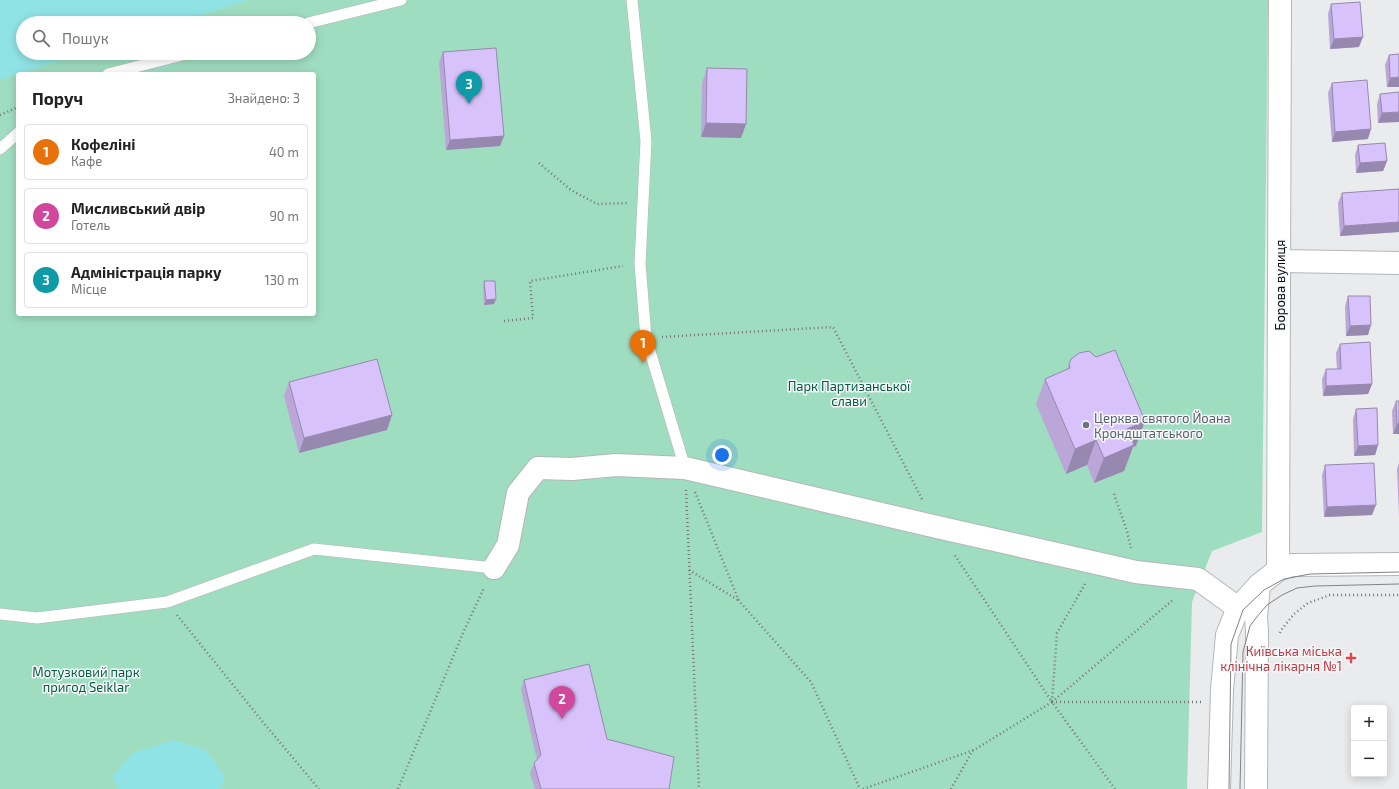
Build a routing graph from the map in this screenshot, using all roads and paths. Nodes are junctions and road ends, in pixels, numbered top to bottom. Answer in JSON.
{"nodes":[{"id":1,"x":401,"y":0,"type":"edge"},
{"id":2,"x":632,"y":0,"type":"edge"},
{"id":3,"x":1280,"y":0,"type":"edge"},
{"id":4,"x":316,"y":21,"type":"edge"},
{"id":5,"x":163,"y":60,"type":"edge"},
{"id":6,"x":116,"y":72,"type":"edge"},
{"id":7,"x":16,"y":108,"type":"edge"},
{"id":8,"x":0,"y":115,"type":"edge"},
{"id":9,"x":16,"y":135,"type":"edge"},
{"id":10,"x":0,"y":149,"type":"edge"},
{"id":11,"x":540,"y":163,"type":"dead end"},
{"id":12,"x":643,"y":202,"type":"junction"},
{"id":13,"x":1280,"y":261,"type":"junction"},
{"id":14,"x":1399,"y":263,"type":"edge"},
{"id":15,"x":640,"y":264,"type":"junction"},
{"id":16,"x":504,"y":321,"type":"dead end"},
{"id":17,"x":685,"y":468,"type":"junction"},
{"id":18,"x":1114,"y":494,"type":"dead end"},
{"id":19,"x":1096,"y":564,"type":"junction"},
{"id":20,"x":1399,"y":564,"type":"edge"},
{"id":21,"x":494,"y":568,"type":"junction"},
{"id":22,"x":689,"y":570,"type":"junction"},
{"id":23,"x":1278,"y":570,"type":"junction"},
{"id":24,"x":1136,"y":572,"type":"junction"},
{"id":25,"x":1198,"y":579,"type":"junction"},
{"id":26,"x":1259,"y":585,"type":"junction"},
{"id":27,"x":1399,"y":595,"type":"edge"},
{"id":28,"x":739,"y":601,"type":"junction"},
{"id":29,"x":167,"y":602,"type":"junction"},
{"id":30,"x":1238,"y":608,"type":"junction"},
{"id":31,"x":0,"y":614,"type":"edge"},
{"id":32,"x":1280,"y":636,"type":"dead end"},
{"id":33,"x":1052,"y":702,"type":"junction"},
{"id":34,"x":1202,"y":702,"type":"dead end"},
{"id":35,"x":974,"y":750,"type":"dead end"},
{"id":36,"x":318,"y":789,"type":"edge"},
{"id":37,"x":398,"y":789,"type":"edge"},
{"id":38,"x":699,"y":789,"type":"edge"},
{"id":39,"x":860,"y":789,"type":"edge"},
{"id":40,"x":952,"y":789,"type":"edge"},
{"id":41,"x":1115,"y":789,"type":"edge"},
{"id":42,"x":1219,"y":789,"type":"edge"},
{"id":43,"x":1256,"y":789,"type":"edge"}],
"edges":[{"from":1,"to":4,"type":"lane"},
{"from":2,"to":12,"type":"lane"},
{"from":3,"to":13,"type":"street","name":"Борова вулиця"},
{"from":5,"to":6,"type":"lane"},
{"from":7,"to":8,"type":"path"},
{"from":9,"to":10,"type":"lane"},
{"from":11,"to":12,"type":"path"},
{"from":12,"to":15,"type":"lane"},
{"from":13,"to":14,"type":"street"},
{"from":13,"to":23,"type":"street","name":"Борова вулиця"},
{"from":15,"to":16,"type":"path"},
{"from":15,"to":17,"type":"lane"},
{"from":17,"to":19,"type":"street"},
{"from":17,"to":21,"type":"street"},
{"from":17,"to":22,"type":"path"},
{"from":17,"to":28,"type":"path"},
{"from":18,"to":24,"type":"path"},
{"from":19,"to":24,"type":"street"},
{"from":19,"to":33,"type":"path"},
{"from":20,"to":23,"type":"street"},
{"from":21,"to":29,"type":"lane"},
{"from":21,"to":37,"type":"path"},
{"from":22,"to":28,"type":"path"},
{"from":22,"to":38,"type":"path"},
{"from":23,"to":26,"type":"street"},
{"from":24,"to":25,"type":"street"},
{"from":25,"to":30,"type":"street"},
{"from":25,"to":33,"type":"path"},
{"from":26,"to":30,"type":"street"},
{"from":26,"to":43,"type":"street"},
{"from":27,"to":32,"type":"path"},
{"from":28,"to":39,"type":"path"},
{"from":29,"to":31,"type":"lane"},
{"from":29,"to":36,"type":"path"},
{"from":30,"to":42,"type":"street"},
{"from":33,"to":34,"type":"path"},
{"from":33,"to":41,"type":"path"},
{"from":35,"to":40,"type":"path"}]}
